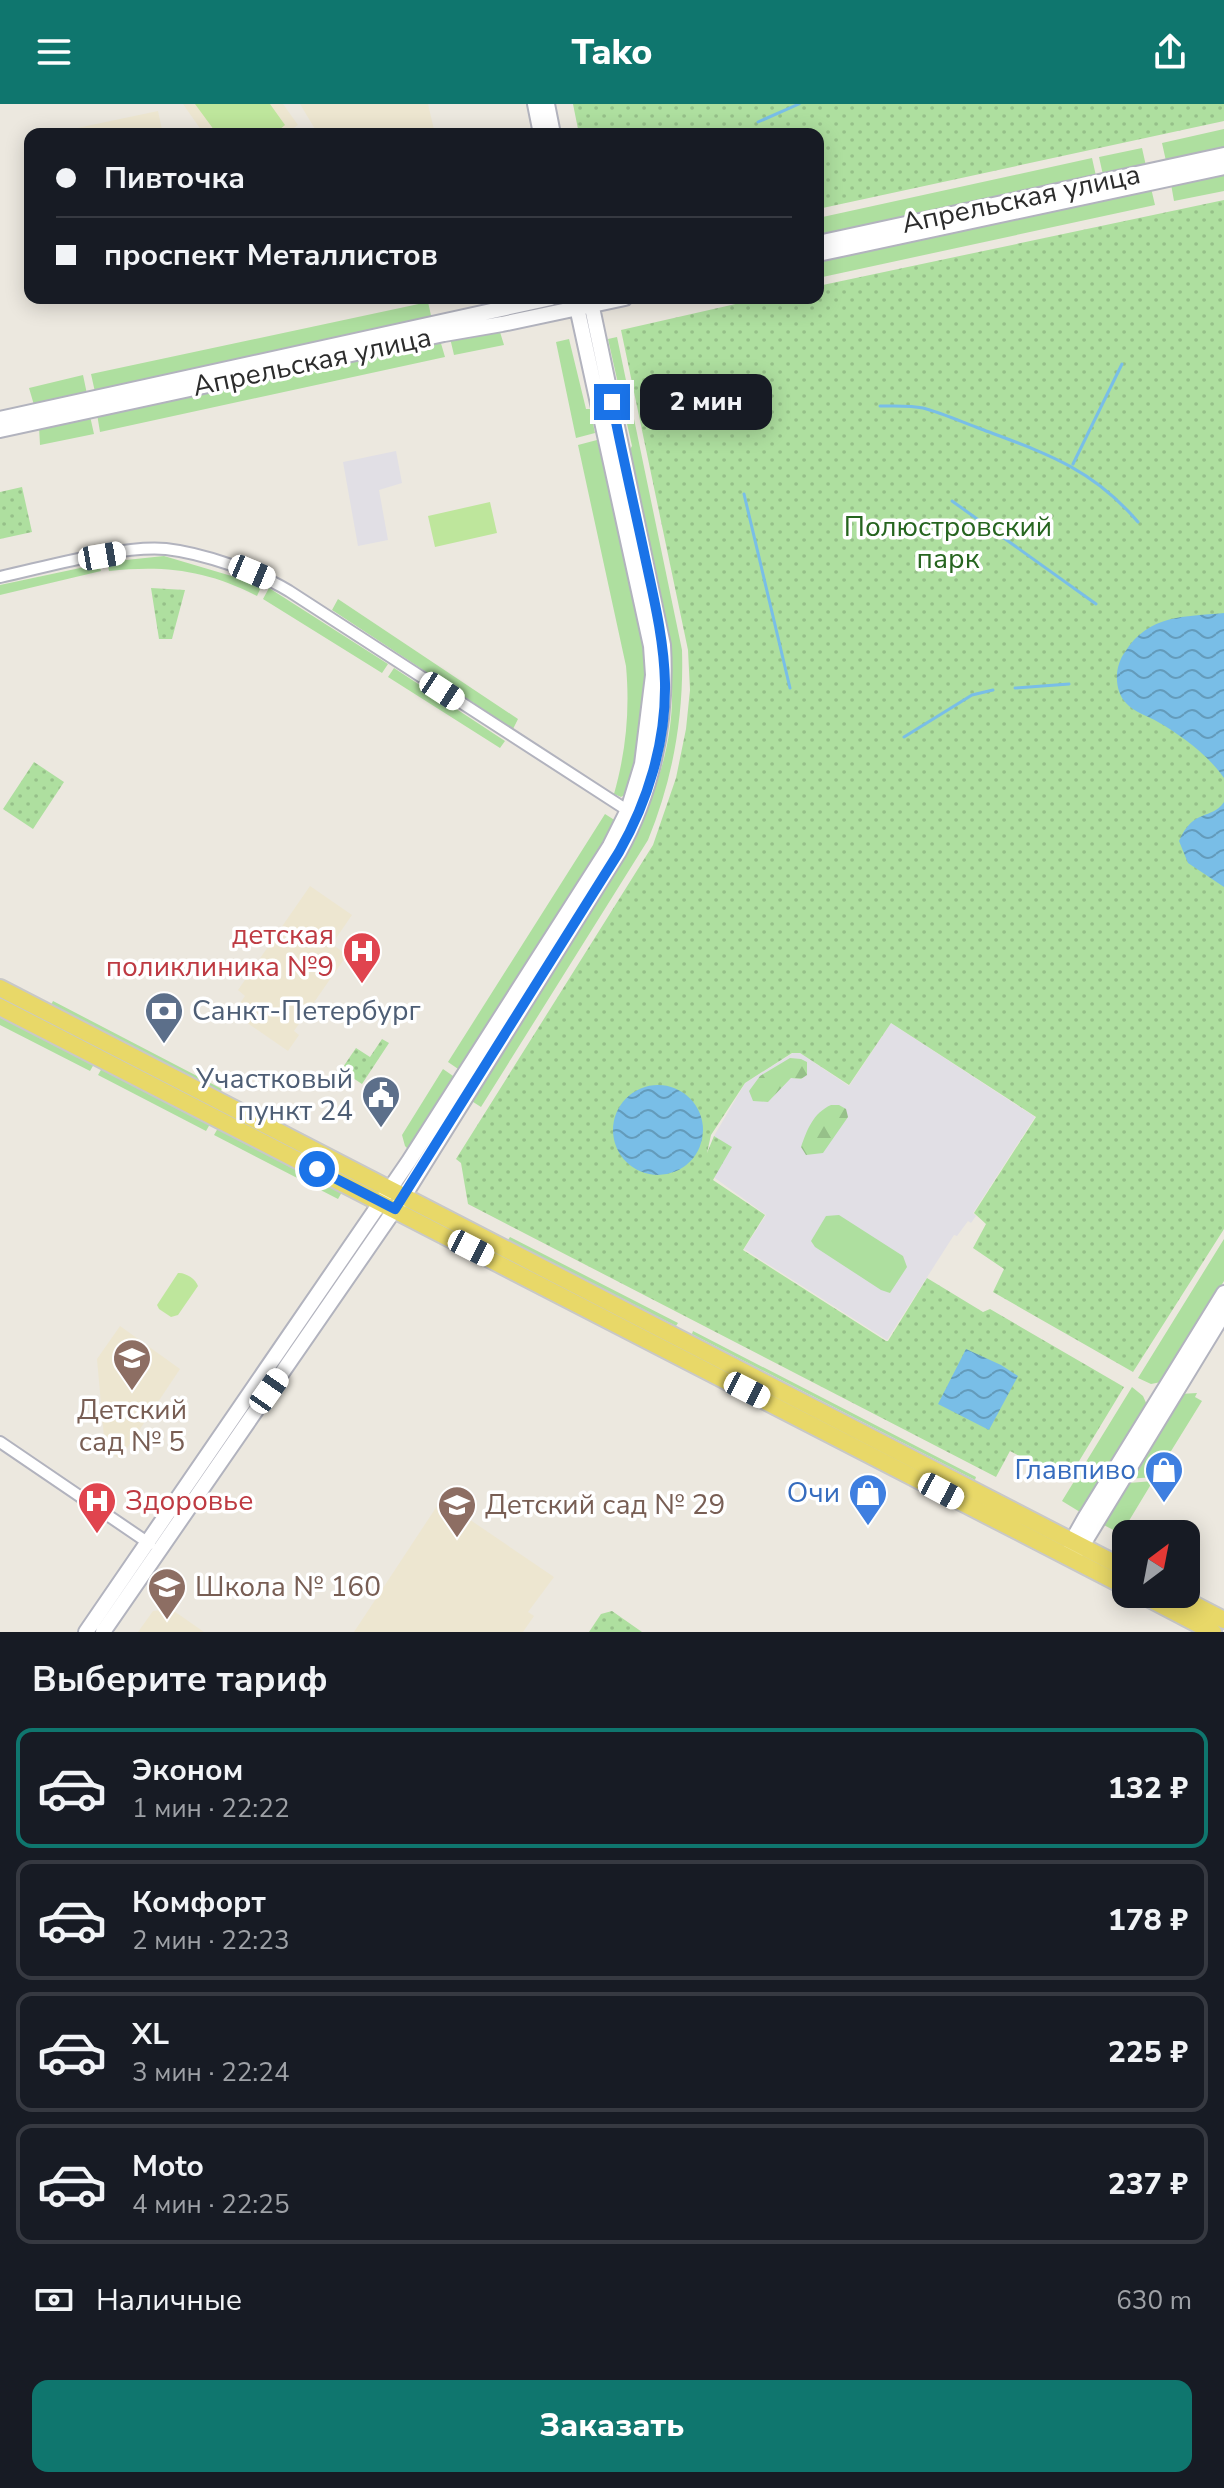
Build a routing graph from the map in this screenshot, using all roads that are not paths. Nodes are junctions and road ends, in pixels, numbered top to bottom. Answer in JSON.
{"nodes":[{"id":1,"x":535,"y":104,"type":"edge"},
{"id":2,"x":547,"y":104,"type":"edge"},
{"id":3,"x":540,"y":128,"type":"edge"},
{"id":4,"x":552,"y":128,"type":"edge"},
{"id":5,"x":1224,"y":155,"type":"edge"},
{"id":6,"x":1224,"y":167,"type":"edge"},
{"id":7,"x":824,"y":242,"type":"edge"},
{"id":8,"x":824,"y":253,"type":"edge"},
{"id":9,"x":524,"y":304,"type":"edge"},
{"id":10,"x":575,"y":304,"type":"edge"},
{"id":11,"x":584,"y":304,"type":"edge"},
{"id":12,"x":0,"y":419,"type":"edge"},
{"id":13,"x":0,"y":430,"type":"edge"},
{"id":14,"x":0,"y":577,"type":"edge"},
{"id":15,"x":632,"y":813,"type":"junction"},
{"id":16,"x":0,"y":988,"type":"edge"},
{"id":17,"x":0,"y":1007,"type":"edge"},
{"id":18,"x":392,"y":1199,"type":"junction"},
{"id":19,"x":1224,"y":1293,"type":"edge"},
{"id":20,"x":1224,"y":1313,"type":"edge"},
{"id":21,"x":0,"y":1442,"type":"edge"},
{"id":22,"x":153,"y":1546,"type":"junction"},
{"id":23,"x":1075,"y":1548,"type":"junction"},
{"id":24,"x":1112,"y":1563,"type":"edge"},
{"id":25,"x":1112,"y":1576,"type":"edge"},
{"id":26,"x":1167,"y":1608,"type":"edge"},
{"id":27,"x":1200,"y":1608,"type":"edge"},
{"id":28,"x":1224,"y":1620,"type":"edge"},
{"id":29,"x":86,"y":1632,"type":"edge"},
{"id":30,"x":103,"y":1632,"type":"edge"},
{"id":31,"x":1213,"y":1632,"type":"edge"}],
"edges":[{"from":1,"to":3,"type":"street"},
{"from":2,"to":4,"type":"street"},
{"from":5,"to":7,"type":"street","name":"Апрельская улица"},
{"from":6,"to":8,"type":"street","name":"Апрельская улица"},
{"from":9,"to":12,"type":"street","name":"Апрельская улица"},
{"from":10,"to":13,"type":"street","name":"Апрельская улица"},
{"from":11,"to":15,"type":"street"},
{"from":14,"to":15,"type":"street"},
{"from":15,"to":18,"type":"street"},
{"from":16,"to":18,"type":"main road"},
{"from":17,"to":18,"type":"main road"},
{"from":18,"to":22,"type":"street"},
{"from":18,"to":23,"type":"main road"},
{"from":19,"to":23,"type":"street"},
{"from":20,"to":23,"type":"street"},
{"from":21,"to":22,"type":"street"},
{"from":22,"to":29,"type":"street"},
{"from":22,"to":30,"type":"street"},
{"from":23,"to":24,"type":"main road"},
{"from":23,"to":25,"type":"main road"},
{"from":26,"to":31,"type":"main road"},
{"from":27,"to":28,"type":"main road"}]}
